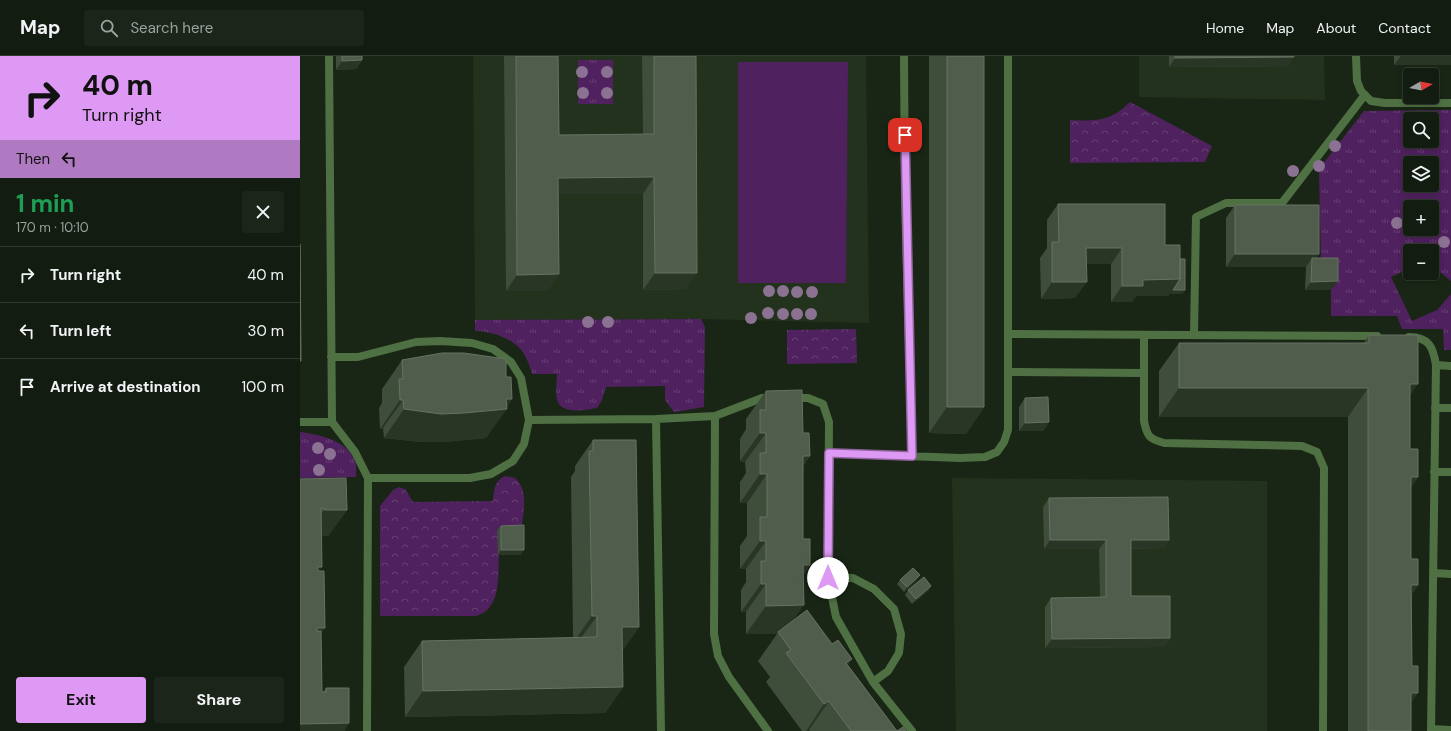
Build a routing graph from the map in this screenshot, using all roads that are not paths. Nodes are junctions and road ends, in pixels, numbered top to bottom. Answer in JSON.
{"nodes":[{"id":1,"x":329,"y":56,"type":"edge"},
{"id":2,"x":904,"y":56,"type":"edge"},
{"id":3,"x":1008,"y":56,"type":"edge"},
{"id":4,"x":1356,"y":56,"type":"edge"},
{"id":5,"x":1364,"y":96,"type":"junction"},
{"id":6,"x":1451,"y":103,"type":"edge"},
{"id":7,"x":1008,"y":334,"type":"junction"},
{"id":8,"x":1194,"y":335,"type":"junction"},
{"id":9,"x":1144,"y":336,"type":"junction"},
{"id":10,"x":1388,"y":336,"type":"edge"},
{"id":11,"x":1403,"y":337,"type":"edge"},
{"id":12,"x":331,"y":357,"type":"junction"},
{"id":13,"x":1436,"y":365,"type":"junction"},
{"id":14,"x":1451,"y":366,"type":"edge"},
{"id":15,"x":1008,"y":372,"type":"junction"},
{"id":16,"x":1144,"y":373,"type":"junction"},
{"id":17,"x":1435,"y":408,"type":"junction"},
{"id":18,"x":1451,"y":408,"type":"edge"},
{"id":19,"x":715,"y":416,"type":"junction"},
{"id":20,"x":656,"y":419,"type":"junction"},
{"id":21,"x":529,"y":420,"type":"junction"},
{"id":22,"x":300,"y":422,"type":"edge"},
{"id":23,"x":332,"y":422,"type":"junction"},
{"id":24,"x":829,"y":453,"type":"junction"},
{"id":25,"x":912,"y":456,"type":"junction"},
{"id":26,"x":1434,"y":472,"type":"junction"},
{"id":27,"x":1451,"y":472,"type":"edge"},
{"id":28,"x":368,"y":478,"type":"junction"},
{"id":29,"x":1433,"y":574,"type":"junction"},
{"id":30,"x":1451,"y":574,"type":"edge"},
{"id":31,"x":828,"y":578,"type":"junction"},
{"id":32,"x":873,"y":682,"type":"junction"},
{"id":33,"x":1431,"y":730,"type":"edge"},
{"id":34,"x":1451,"y":730,"type":"edge"},
{"id":35,"x":367,"y":731,"type":"edge"},
{"id":36,"x":661,"y":731,"type":"edge"},
{"id":37,"x":768,"y":731,"type":"edge"},
{"id":38,"x":912,"y":731,"type":"edge"},
{"id":39,"x":1322,"y":731,"type":"edge"}],
"edges":[{"from":1,"to":12,"type":"lane"},
{"from":2,"to":25,"type":"lane"},
{"from":3,"to":7,"type":"lane"},
{"from":4,"to":5,"type":"lane"},
{"from":5,"to":6,"type":"lane"},
{"from":5,"to":8,"type":"lane"},
{"from":7,"to":9,"type":"lane"},
{"from":7,"to":15,"type":"lane"},
{"from":8,"to":9,"type":"lane"},
{"from":8,"to":10,"type":"lane"},
{"from":9,"to":16,"type":"lane"},
{"from":11,"to":13,"type":"lane"},
{"from":12,"to":21,"type":"lane"},
{"from":12,"to":23,"type":"lane"},
{"from":13,"to":14,"type":"lane"},
{"from":13,"to":17,"type":"lane"},
{"from":15,"to":16,"type":"lane"},
{"from":15,"to":25,"type":"lane"},
{"from":16,"to":39,"type":"lane"},
{"from":17,"to":18,"type":"lane"},
{"from":17,"to":26,"type":"lane"},
{"from":19,"to":20,"type":"lane"},
{"from":19,"to":24,"type":"lane"},
{"from":19,"to":37,"type":"lane"},
{"from":20,"to":21,"type":"lane"},
{"from":20,"to":36,"type":"lane"},
{"from":21,"to":28,"type":"lane"},
{"from":22,"to":23,"type":"lane"},
{"from":23,"to":28,"type":"lane"},
{"from":24,"to":25,"type":"lane"},
{"from":24,"to":31,"type":"lane"},
{"from":26,"to":27,"type":"lane"},
{"from":26,"to":29,"type":"lane"},
{"from":28,"to":35,"type":"lane"},
{"from":29,"to":30,"type":"lane"},
{"from":29,"to":33,"type":"lane"},
{"from":31,"to":32,"type":"lane"},
{"from":31,"to":32,"type":"lane"},
{"from":32,"to":38,"type":"lane"},
{"from":33,"to":34,"type":"lane"}]}
